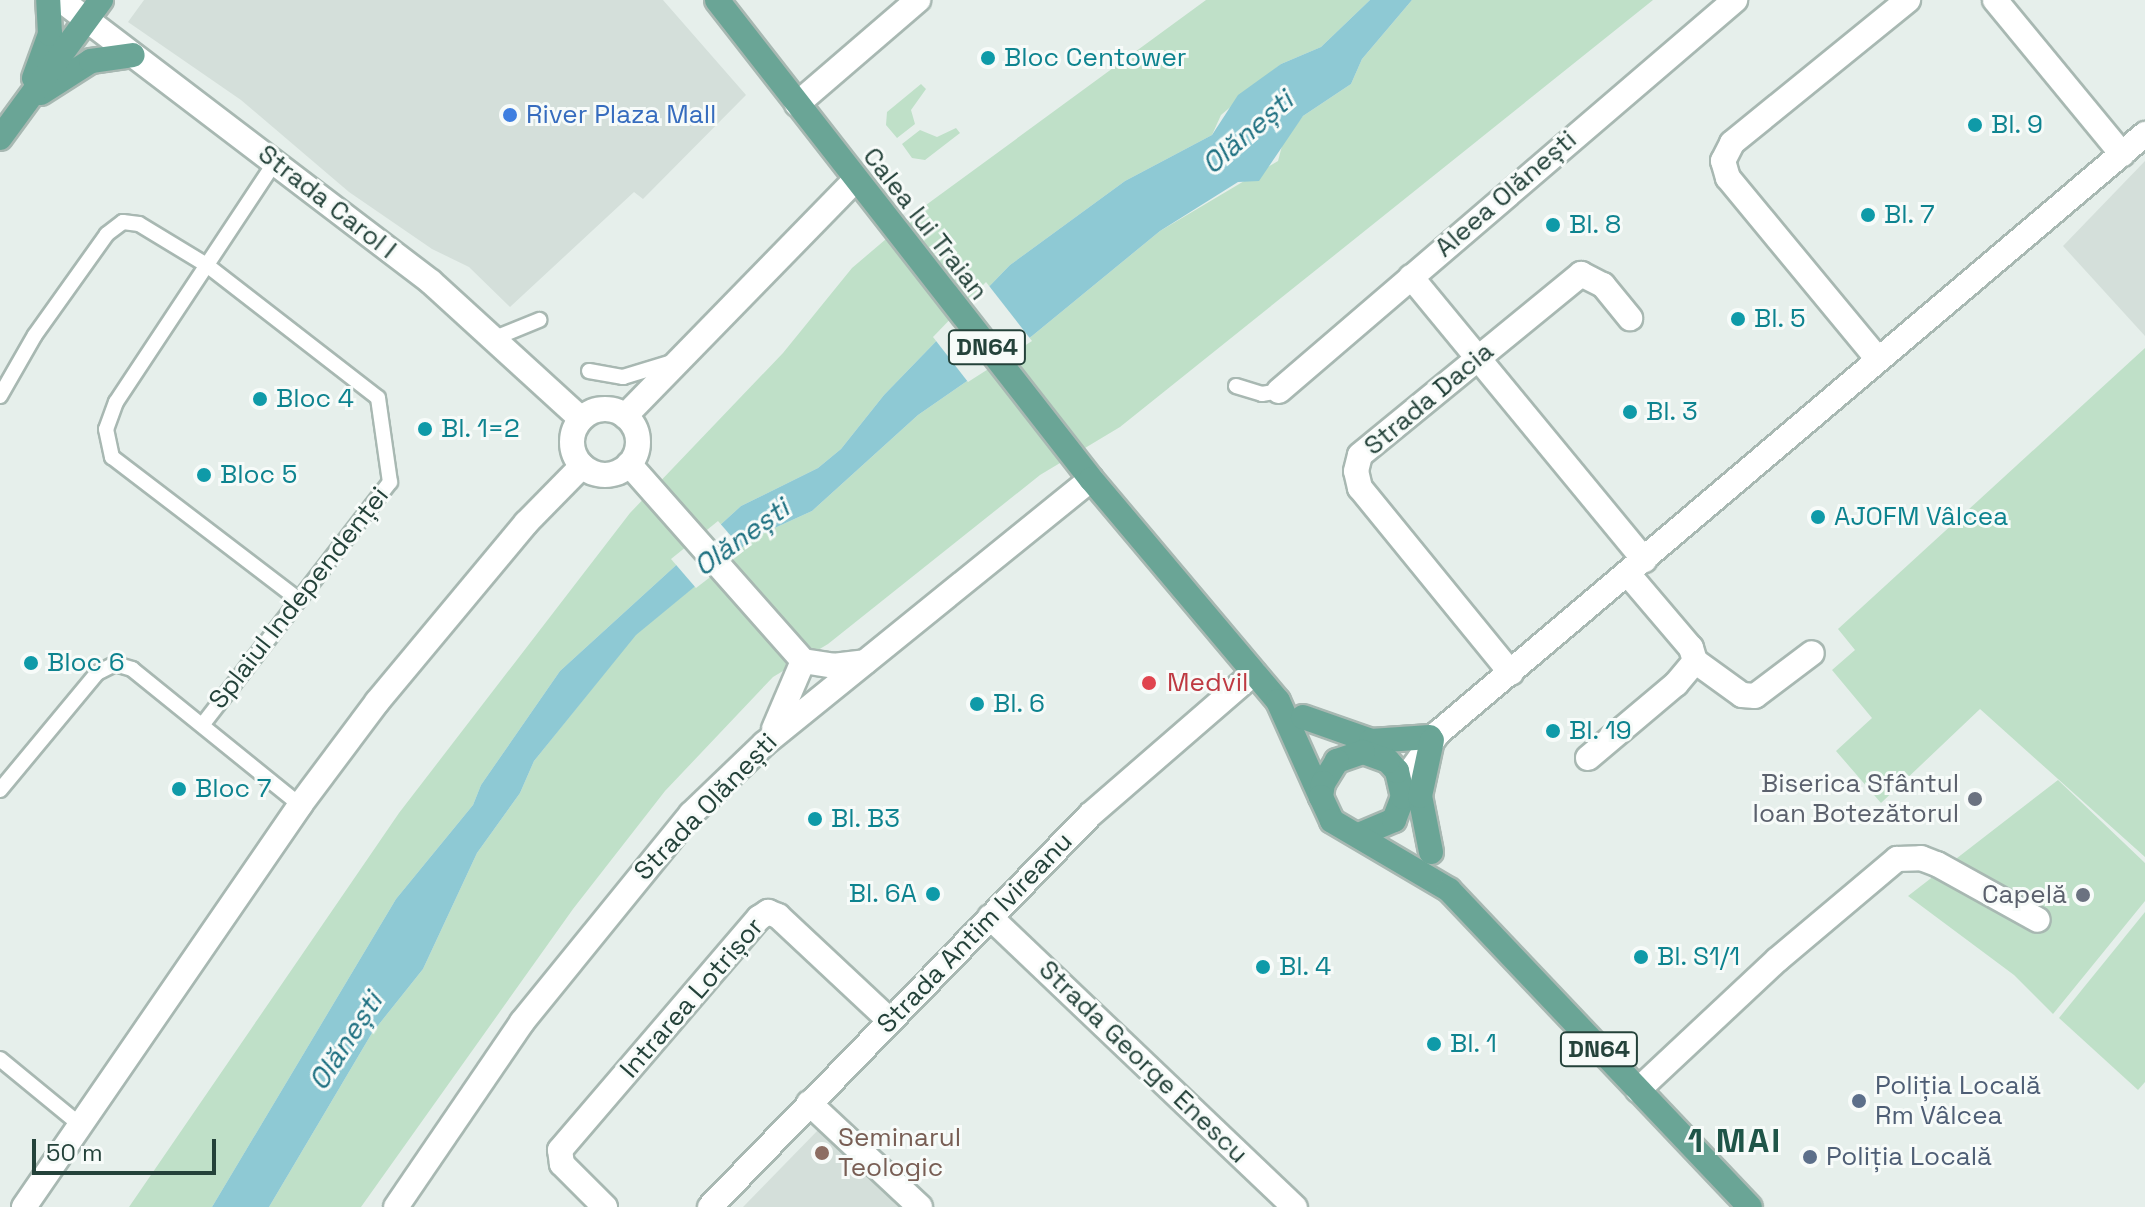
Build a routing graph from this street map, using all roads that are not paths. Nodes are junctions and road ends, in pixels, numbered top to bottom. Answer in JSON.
{"nodes":[{"id":1,"x":48,"y":0,"type":"edge"},
{"id":2,"x":61,"y":0,"type":"edge"},
{"id":3,"x":717,"y":0,"type":"edge"},
{"id":4,"x":918,"y":0,"type":"edge"},
{"id":5,"x":1735,"y":0,"type":"edge"},
{"id":6,"x":1908,"y":0,"type":"edge"},
{"id":7,"x":1995,"y":0,"type":"edge"},
{"id":8,"x":93,"y":10,"type":"edge"},
{"id":9,"x":133,"y":55,"type":"junction"},
{"id":10,"x":797,"y":104,"type":"junction"},
{"id":11,"x":23,"y":106,"type":"junction"},
{"id":12,"x":2145,"y":134,"type":"edge"},
{"id":13,"x":0,"y":138,"type":"edge"},
{"id":14,"x":2122,"y":154,"type":"junction"},
{"id":15,"x":275,"y":162,"type":"junction"},
{"id":16,"x":854,"y":181,"type":"junction"},
{"id":17,"x":208,"y":266,"type":"junction"},
{"id":18,"x":1411,"y":277,"type":"junction"},
{"id":19,"x":1630,"y":318,"type":"dead end"},
{"id":20,"x":539,"y":320,"type":"dead end"},
{"id":21,"x":495,"y":338,"type":"junction"},
{"id":22,"x":1477,"y":357,"type":"junction"},
{"id":23,"x":1877,"y":358,"type":"junction"},
{"id":24,"x":680,"y":359,"type":"junction"},
{"id":25,"x":589,"y":371,"type":"dead end"},
{"id":26,"x":1236,"y":386,"type":"dead end"},
{"id":27,"x":1279,"y":391,"type":"joint"},
{"id":28,"x":0,"y":396,"type":"edge"},
{"id":29,"x":625,"y":416,"type":"junction"},
{"id":30,"x":581,"y":419,"type":"junction"},
{"id":31,"x":629,"y":464,"type":"junction"},
{"id":32,"x":582,"y":466,"type":"junction"},
{"id":33,"x":1091,"y":479,"type":"junction"},
{"id":34,"x":1636,"y":567,"type":"junction"},
{"id":35,"x":298,"y":599,"type":"junction"},
{"id":36,"x":1812,"y":653,"type":"dead end"},
{"id":37,"x":803,"y":661,"type":"junction"},
{"id":38,"x":870,"y":661,"type":"junction"},
{"id":39,"x":1695,"y":661,"type":"junction"},
{"id":40,"x":1254,"y":673,"type":"junction"},
{"id":41,"x":1511,"y":673,"type":"junction"},
{"id":42,"x":1278,"y":701,"type":"junction"},
{"id":43,"x":1303,"y":717,"type":"junction"},
{"id":44,"x":202,"y":725,"type":"junction"},
{"id":45,"x":1433,"y":736,"type":"junction"},
{"id":46,"x":764,"y":744,"type":"junction"},
{"id":47,"x":1369,"y":753,"type":"junction"},
{"id":48,"x":1588,"y":758,"type":"dead end"},
{"id":49,"x":0,"y":790,"type":"edge"},
{"id":50,"x":1403,"y":790,"type":"junction"},
{"id":51,"x":1321,"y":797,"type":"junction"},
{"id":52,"x":300,"y":805,"type":"junction"},
{"id":53,"x":1361,"y":834,"type":"junction"},
{"id":54,"x":1431,"y":852,"type":"junction"},
{"id":55,"x":1449,"y":890,"type":"junction"},
{"id":56,"x":990,"y":917,"type":"junction"},
{"id":57,"x":2038,"y":920,"type":"dead end"},
{"id":58,"x":889,"y":1020,"type":"junction"},
{"id":59,"x":0,"y":1059,"type":"edge"},
{"id":60,"x":1638,"y":1090,"type":"junction"},
{"id":61,"x":809,"y":1103,"type":"junction"},
{"id":62,"x":79,"y":1124,"type":"junction"},
{"id":63,"x":1741,"y":1204,"type":"edge"},
{"id":64,"x":24,"y":1207,"type":"edge"},
{"id":65,"x":396,"y":1207,"type":"edge"},
{"id":66,"x":605,"y":1207,"type":"edge"},
{"id":67,"x":710,"y":1207,"type":"edge"},
{"id":68,"x":920,"y":1207,"type":"edge"},
{"id":69,"x":1295,"y":1207,"type":"edge"}],
"edges":[{"from":1,"to":11,"type":"main road"},
{"from":2,"to":8,"type":"street","name":"Strada Carol I"},
{"from":3,"to":10,"type":"main road","name":"Calea lui Traian","number":"DN64"},
{"from":4,"to":10,"type":"street"},
{"from":5,"to":18,"type":"street","name":"Aleea Olănești"},
{"from":6,"to":23,"type":"street"},
{"from":7,"to":14,"type":"street"},
{"from":8,"to":9,"type":"street","name":"Strada Carol I"},
{"from":8,"to":11,"type":"main road"},
{"from":9,"to":11,"type":"main road"},
{"from":9,"to":15,"type":"street","name":"Strada Carol I"},
{"from":10,"to":16,"type":"main road","name":"Calea lui Traian","number":"DN64"},
{"from":11,"to":13,"type":"main road"},
{"from":12,"to":14,"type":"street"},
{"from":14,"to":23,"type":"street"},
{"from":15,"to":17,"type":"lane"},
{"from":15,"to":21,"type":"street","name":"Strada Carol I"},
{"from":16,"to":24,"type":"street"},
{"from":16,"to":33,"type":"main road","name":"Calea lui Traian","number":"DN64"},
{"from":17,"to":28,"type":"lane","name":"Splaiul Independenței"},
{"from":17,"to":35,"type":"lane","name":"Splaiul Independenței"},
{"from":17,"to":35,"type":"lane"},
{"from":18,"to":22,"type":"street"},
{"from":18,"to":27,"type":"street","name":"Aleea Olănești"},
{"from":19,"to":22,"type":"street","name":"Strada Dacia"},
{"from":20,"to":21,"type":"lane"},
{"from":21,"to":30,"type":"street","name":"Strada Carol I"},
{"from":22,"to":34,"type":"street"},
{"from":22,"to":41,"type":"street","name":"Strada Dacia"},
{"from":23,"to":34,"type":"street"},
{"from":24,"to":25,"type":"lane"},
{"from":24,"to":29,"type":"street"},
{"from":26,"to":27,"type":"lane"},
{"from":29,"to":30,"type":"street"},
{"from":29,"to":31,"type":"street"},
{"from":30,"to":32,"type":"street"},
{"from":31,"to":32,"type":"street"},
{"from":31,"to":37,"type":"street"},
{"from":32,"to":52,"type":"street"},
{"from":33,"to":38,"type":"street","name":"Strada Olănești"},
{"from":33,"to":40,"type":"main road","name":"Calea lui Traian","number":"DN64"},
{"from":34,"to":39,"type":"street"},
{"from":34,"to":41,"type":"street"},
{"from":35,"to":44,"type":"lane","name":"Splaiul Independenței"},
{"from":36,"to":39,"type":"street"},
{"from":37,"to":38,"type":"street"},
{"from":37,"to":46,"type":"street"},
{"from":38,"to":46,"type":"street","name":"Strada Olănești"},
{"from":39,"to":48,"type":"street"},
{"from":40,"to":42,"type":"main road","name":"Calea lui Traian","number":"DN64"},
{"from":40,"to":56,"type":"street","name":"Strada Antim Ivireanu"},
{"from":41,"to":45,"type":"street"},
{"from":42,"to":43,"type":"main road","name":"Calea lui Traian","number":"DN64"},
{"from":42,"to":51,"type":"main road","name":"Calea lui Traian","number":"DN64"},
{"from":43,"to":45,"type":"main road"},
{"from":43,"to":47,"type":"main road","name":"Calea lui Traian","number":"DN64"},
{"from":44,"to":49,"type":"lane","name":"Splaiul Independenței"},
{"from":44,"to":52,"type":"lane","name":"Splaiul Independenței"},
{"from":45,"to":47,"type":"street"},
{"from":45,"to":50,"type":"street"},
{"from":45,"to":54,"type":"main road"},
{"from":46,"to":65,"type":"street","name":"Strada Olănești"},
{"from":47,"to":50,"type":"main road"},
{"from":47,"to":51,"type":"main road"},
{"from":50,"to":53,"type":"main road"},
{"from":50,"to":54,"type":"main road","number":"DN64"},
{"from":51,"to":53,"type":"main road"},
{"from":52,"to":62,"type":"street"},
{"from":53,"to":55,"type":"main road","number":"DN64"},
{"from":54,"to":55,"type":"main road","number":"DN64"},
{"from":55,"to":60,"type":"main road","number":"DN64"},
{"from":56,"to":58,"type":"street","name":"Strada Antim Ivireanu"},
{"from":56,"to":69,"type":"street","name":"Strada George Enescu"},
{"from":57,"to":60,"type":"street"},
{"from":58,"to":61,"type":"street","name":"Strada Antim Ivireanu"},
{"from":58,"to":66,"type":"street","name":"Intrarea Lotrișor"},
{"from":59,"to":62,"type":"lane"},
{"from":60,"to":63,"type":"main road","number":"DN64"},
{"from":61,"to":67,"type":"street","name":"Strada Antim Ivireanu"},
{"from":61,"to":68,"type":"street"},
{"from":62,"to":64,"type":"street"}]}
